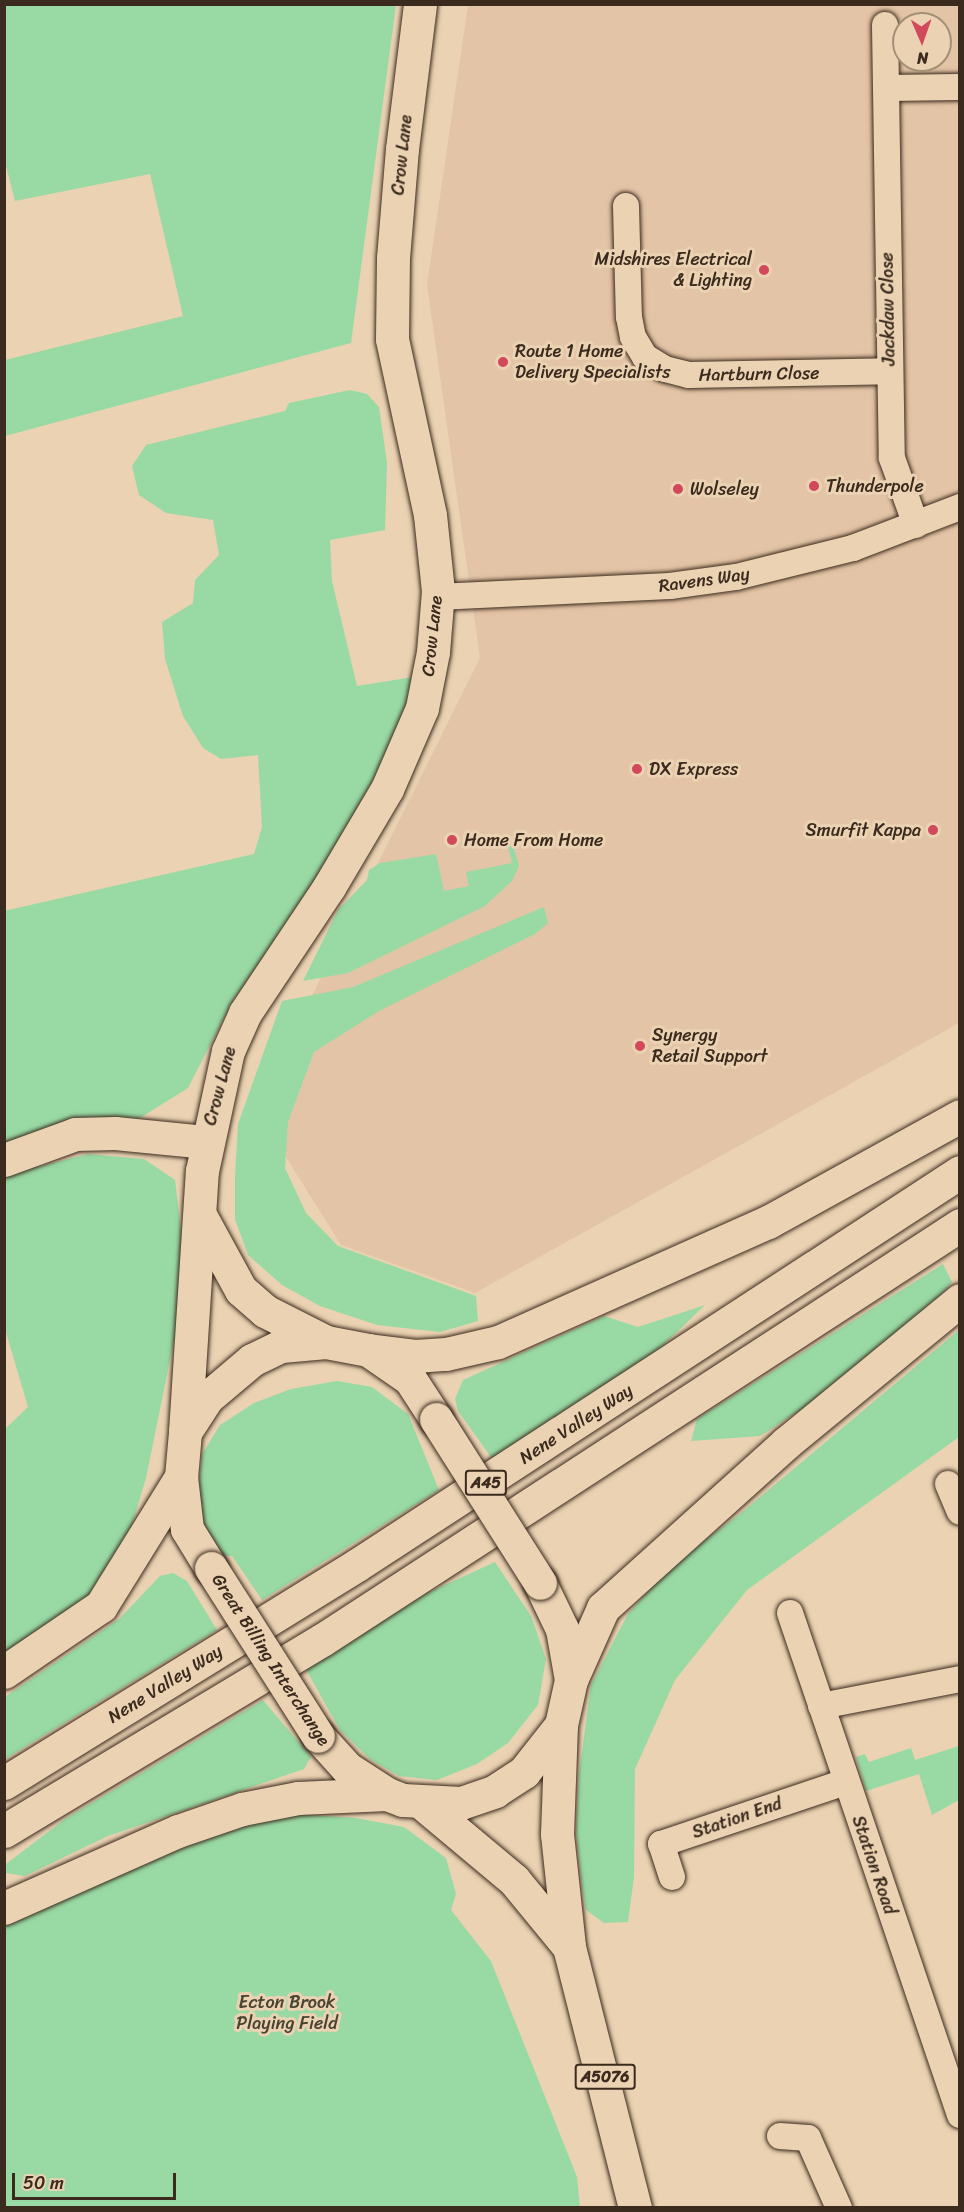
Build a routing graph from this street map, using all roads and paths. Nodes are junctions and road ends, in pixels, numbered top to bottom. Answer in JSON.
{"nodes":[{"id":1,"x":420,"y":4,"type":"edge"},
{"id":2,"x":885,"y":25,"type":"dead end"},
{"id":3,"x":960,"y":87,"type":"edge"},
{"id":4,"x":886,"y":88,"type":"junction"},
{"id":5,"x":626,"y":206,"type":"dead end"},
{"id":6,"x":889,"y":371,"type":"junction"},
{"id":7,"x":960,"y":507,"type":"edge"},
{"id":8,"x":916,"y":525,"type":"junction"},
{"id":9,"x":437,"y":597,"type":"junction"},
{"id":10,"x":960,"y":1116,"type":"edge"},
{"id":11,"x":205,"y":1142,"type":"junction"},
{"id":12,"x":4,"y":1160,"type":"edge"},
{"id":13,"x":960,"y":1172,"type":"edge"},
{"id":14,"x":201,"y":1217,"type":"junction"},
{"id":15,"x":960,"y":1225,"type":"edge"},
{"id":16,"x":960,"y":1300,"type":"edge"},
{"id":17,"x":326,"y":1342,"type":"junction"},
{"id":18,"x":368,"y":1350,"type":"junction"},
{"id":19,"x":185,"y":1432,"type":"junction"},
{"id":20,"x":181,"y":1477,"type":"junction"},
{"id":21,"x":948,"y":1484,"type":"dead end"},
{"id":22,"x":960,"y":1512,"type":"edge"},
{"id":23,"x":790,"y":1613,"type":"dead end"},
{"id":24,"x":4,"y":1672,"type":"edge"},
{"id":25,"x":960,"y":1679,"type":"edge"},
{"id":26,"x":571,"y":1680,"type":"junction"},
{"id":27,"x":821,"y":1706,"type":"junction"},
{"id":28,"x":561,"y":1725,"type":"junction"},
{"id":29,"x":845,"y":1782,"type":"junction"},
{"id":30,"x":4,"y":1783,"type":"edge"},
{"id":31,"x":387,"y":1794,"type":"junction"},
{"id":32,"x":422,"y":1803,"type":"junction"},
{"id":33,"x":4,"y":1831,"type":"edge"},
{"id":34,"x":672,"y":1877,"type":"dead end"},
{"id":35,"x":4,"y":1908,"type":"edge"},
{"id":36,"x":569,"y":1947,"type":"junction"},
{"id":37,"x":960,"y":2115,"type":"edge"},
{"id":38,"x":780,"y":2136,"type":"dead end"},
{"id":39,"x":635,"y":2208,"type":"edge"},
{"id":40,"x":839,"y":2208,"type":"edge"}],
"edges":[{"from":1,"to":9,"type":"main road","name":"Crow Lane"},
{"from":2,"to":4,"type":"street","name":"Jackdaw Close"},
{"from":3,"to":4,"type":"street"},
{"from":4,"to":6,"type":"street","name":"Jackdaw Close"},
{"from":5,"to":6,"type":"street","name":"Hartburn Close"},
{"from":6,"to":8,"type":"street","name":"Jackdaw Close"},
{"from":7,"to":8,"type":"street","name":"Ravens Way"},
{"from":8,"to":9,"type":"street","name":"Ravens Way"},
{"from":9,"to":11,"type":"main road","name":"Crow Lane"},
{"from":10,"to":18,"type":"main road"},
{"from":11,"to":12,"type":"main road"},
{"from":11,"to":14,"type":"main road","name":"Crow Lane"},
{"from":13,"to":30,"type":"main road","name":"Nene Valley Way","number":"A45"},
{"from":14,"to":17,"type":"main road"},
{"from":14,"to":19,"type":"main road","name":"Crow Lane"},
{"from":15,"to":33,"type":"main road","number":"A45"},
{"from":16,"to":26,"type":"main road"},
{"from":17,"to":18,"type":"main road","name":"Great Billing Interchange"},
{"from":17,"to":19,"type":"main road","name":"Great Billing Interchange"},
{"from":18,"to":26,"type":"main road","name":"Great Billing Interchange","bridge":true},
{"from":19,"to":20,"type":"main road","name":"Great Billing Interchange"},
{"from":20,"to":24,"type":"main road"},
{"from":20,"to":31,"type":"main road","name":"Great Billing Interchange","bridge":true},
{"from":21,"to":22,"type":"street"},
{"from":23,"to":27,"type":"street","name":"Station Road"},
{"from":25,"to":27,"type":"street"},
{"from":26,"to":28,"type":"main road","name":"Great Billing Interchange"},
{"from":27,"to":29,"type":"street","name":"Station Road"},
{"from":28,"to":32,"type":"main road","name":"Great Billing Interchange"},
{"from":28,"to":36,"type":"main road","number":"A5076"},
{"from":29,"to":34,"type":"street","name":"Station End"},
{"from":29,"to":37,"type":"street","name":"Station Road"},
{"from":31,"to":32,"type":"main road","name":"Great Billing Interchange"},
{"from":31,"to":35,"type":"main road"},
{"from":32,"to":36,"type":"main road","number":"A5076"},
{"from":36,"to":39,"type":"main road","number":"A5076"},
{"from":38,"to":40,"type":"street"}]}
